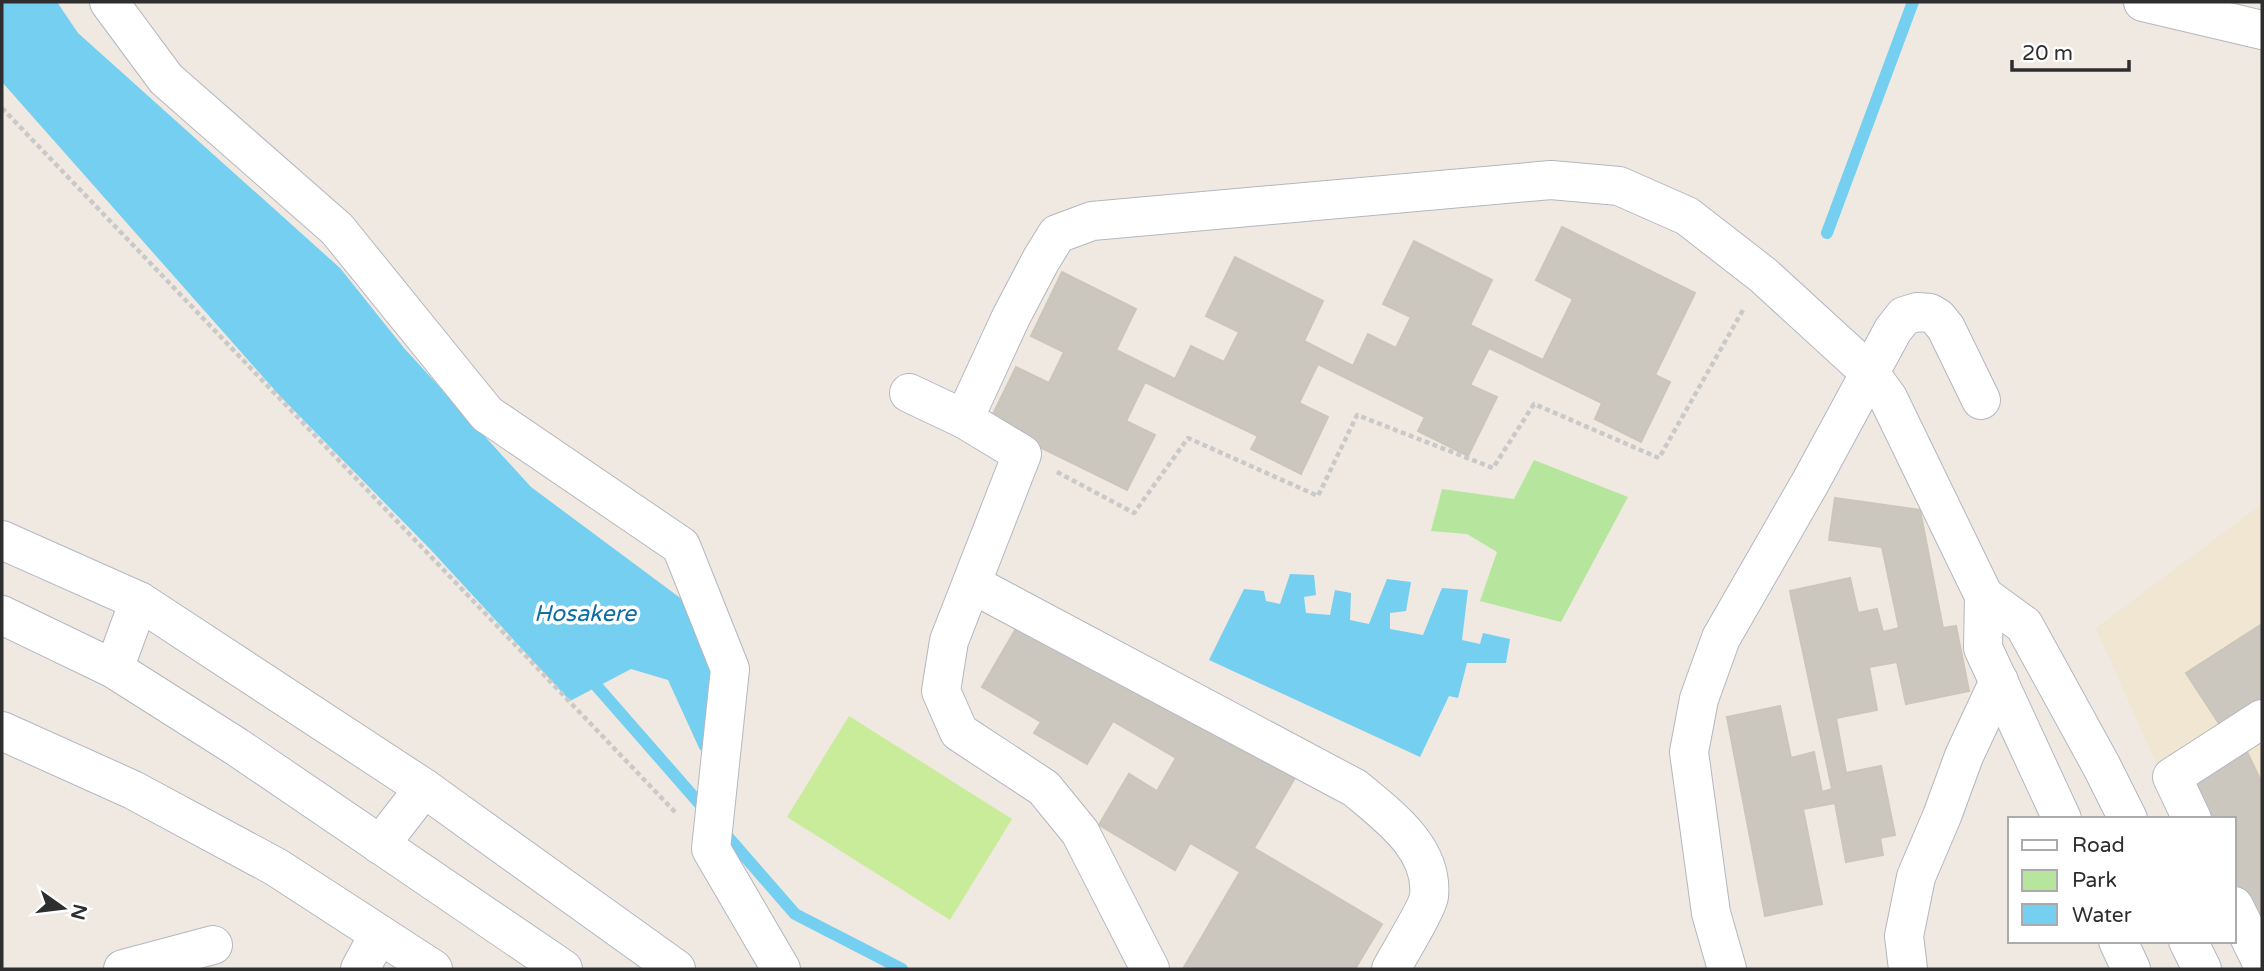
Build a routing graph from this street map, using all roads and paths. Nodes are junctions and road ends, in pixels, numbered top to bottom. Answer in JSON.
{"nodes":[{"id":1,"x":109,"y":2,"type":"edge"},
{"id":2,"x":2143,"y":2,"type":"edge"},
{"id":3,"x":2262,"y":30,"type":"edge"},
{"id":4,"x":2,"y":108,"type":"edge"},
{"id":5,"x":1763,"y":275,"type":"junction"},
{"id":6,"x":1869,"y":372,"type":"junction"},
{"id":7,"x":909,"y":393,"type":"dead end"},
{"id":8,"x":1981,"y":400,"type":"dead end"},
{"id":9,"x":964,"y":419,"type":"junction"},
{"id":10,"x":1022,"y":453,"type":"junction"},
{"id":11,"x":2,"y":540,"type":"edge"},
{"id":12,"x":972,"y":583,"type":"junction"},
{"id":13,"x":1984,"y":596,"type":"junction"},
{"id":14,"x":139,"y":601,"type":"junction"},
{"id":15,"x":2,"y":615,"type":"edge"},
{"id":16,"x":114,"y":668,"type":"junction"},
{"id":17,"x":1999,"y":681,"type":"junction"},
{"id":18,"x":2262,"y":719,"type":"edge"},
{"id":19,"x":2,"y":731,"type":"edge"},
{"id":20,"x":424,"y":788,"type":"junction"},
{"id":21,"x":2061,"y":817,"type":"edge"},
{"id":22,"x":2127,"y":817,"type":"edge"},
{"id":23,"x":2191,"y":817,"type":"edge"},
{"id":24,"x":380,"y":845,"type":"junction"},
{"id":25,"x":711,"y":849,"type":"junction"},
{"id":26,"x":2236,"y":910,"type":"edge"},
{"id":27,"x":379,"y":934,"type":"junction"},
{"id":28,"x":2119,"y":943,"type":"edge"},
{"id":29,"x":2190,"y":943,"type":"edge"},
{"id":30,"x":213,"y":945,"type":"dead end"},
{"id":31,"x":2262,"y":963,"type":"edge"},
{"id":32,"x":667,"y":967,"type":"edge"},
{"id":33,"x":123,"y":969,"type":"edge"},
{"id":34,"x":360,"y":969,"type":"edge"},
{"id":35,"x":433,"y":969,"type":"edge"},
{"id":36,"x":563,"y":969,"type":"edge"},
{"id":37,"x":781,"y":969,"type":"edge"},
{"id":38,"x":1150,"y":969,"type":"edge"},
{"id":39,"x":1391,"y":969,"type":"edge"},
{"id":40,"x":1727,"y":969,"type":"edge"},
{"id":41,"x":1908,"y":969,"type":"edge"},
{"id":42,"x":2131,"y":969,"type":"edge"},
{"id":43,"x":2202,"y":969,"type":"edge"}],
"edges":[{"from":1,"to":25,"type":"street"},
{"from":2,"to":3,"type":"street"},
{"from":4,"to":25,"type":"path"},
{"from":5,"to":6,"type":"street"},
{"from":5,"to":9,"type":"street"},
{"from":5,"to":10,"type":"path"},
{"from":6,"to":8,"type":"street"},
{"from":6,"to":13,"type":"street"},
{"from":6,"to":40,"type":"street"},
{"from":7,"to":9,"type":"street"},
{"from":9,"to":10,"type":"street"},
{"from":10,"to":12,"type":"street"},
{"from":11,"to":14,"type":"street"},
{"from":12,"to":38,"type":"street"},
{"from":12,"to":39,"type":"street"},
{"from":13,"to":17,"type":"street"},
{"from":13,"to":22,"type":"street"},
{"from":14,"to":16,"type":"street"},
{"from":14,"to":20,"type":"street"},
{"from":15,"to":16,"type":"street"},
{"from":16,"to":24,"type":"street"},
{"from":17,"to":21,"type":"street"},
{"from":17,"to":41,"type":"street"},
{"from":18,"to":23,"type":"street"},
{"from":19,"to":27,"type":"street"},
{"from":20,"to":24,"type":"street"},
{"from":20,"to":32,"type":"street"},
{"from":24,"to":36,"type":"street"},
{"from":25,"to":37,"type":"street"},
{"from":26,"to":31,"type":"street"},
{"from":27,"to":34,"type":"street"},
{"from":27,"to":35,"type":"street"},
{"from":28,"to":42,"type":"street"},
{"from":29,"to":43,"type":"street"},
{"from":30,"to":33,"type":"street"}]}
